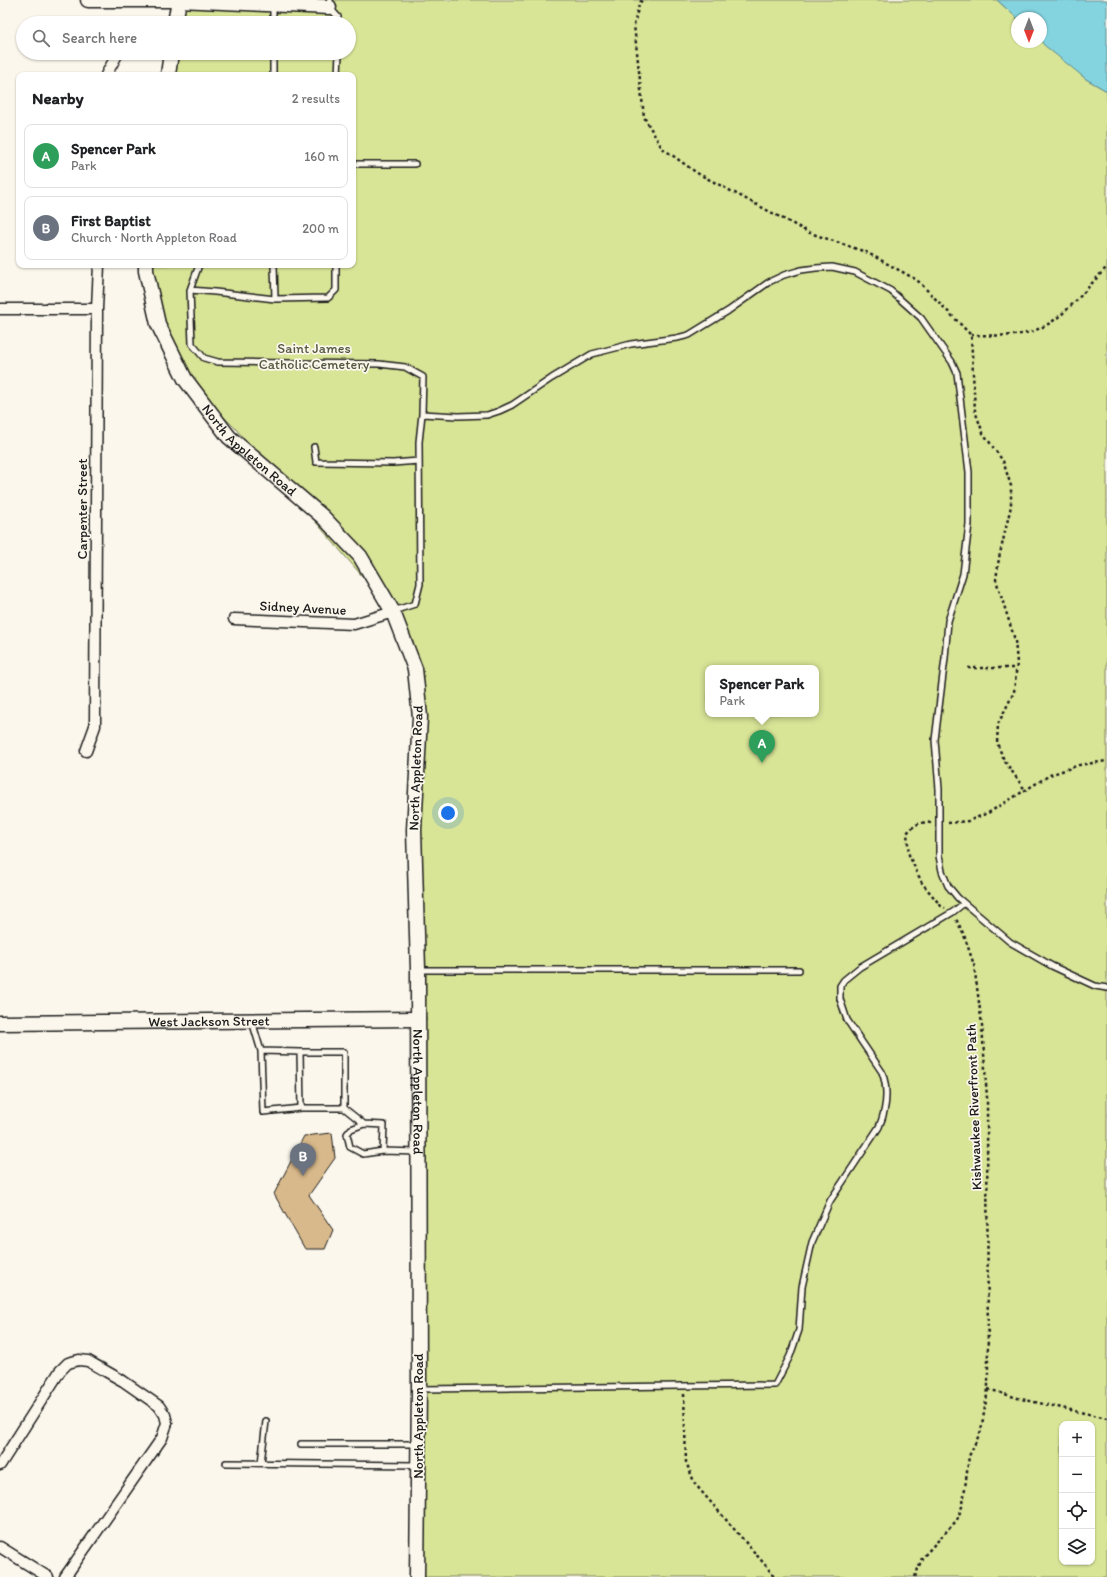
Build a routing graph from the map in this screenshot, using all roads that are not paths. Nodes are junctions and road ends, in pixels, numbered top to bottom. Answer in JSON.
{"nodes":[{"id":1,"x":88,"y":0,"type":"edge"},
{"id":2,"x":179,"y":0,"type":"edge"},
{"id":3,"x":300,"y":3,"type":"edge"},
{"id":4,"x":330,"y":3,"type":"edge"},
{"id":5,"x":273,"y":4,"type":"junction"},
{"id":6,"x":177,"y":16,"type":"edge"},
{"id":7,"x":273,"y":16,"type":"edge"},
{"id":8,"x":337,"y":16,"type":"edge"},
{"id":9,"x":114,"y":60,"type":"edge"},
{"id":10,"x":170,"y":60,"type":"edge"},
{"id":11,"x":273,"y":60,"type":"edge"},
{"id":12,"x":339,"y":60,"type":"edge"},
{"id":13,"x":108,"y":72,"type":"edge"},
{"id":14,"x":168,"y":72,"type":"edge"},
{"id":15,"x":273,"y":72,"type":"edge"},
{"id":16,"x":338,"y":72,"type":"edge"},
{"id":17,"x":356,"y":164,"type":"edge"},
{"id":18,"x":416,"y":164,"type":"dead end"},
{"id":19,"x":99,"y":268,"type":"edge"},
{"id":20,"x":147,"y":268,"type":"edge"},
{"id":21,"x":198,"y":268,"type":"edge"},
{"id":22,"x":274,"y":268,"type":"edge"},
{"id":23,"x":336,"y":268,"type":"edge"},
{"id":24,"x":190,"y":290,"type":"junction"},
{"id":25,"x":275,"y":300,"type":"junction"},
{"id":26,"x":97,"y":309,"type":"junction"},
{"id":27,"x":0,"y":310,"type":"edge"},
{"id":28,"x":422,"y":414,"type":"junction"},
{"id":29,"x":314,"y":447,"type":"dead end"},
{"id":30,"x":419,"y":461,"type":"junction"},
{"id":31,"x":392,"y":612,"type":"junction"},
{"id":32,"x":234,"y":619,"type":"dead end"},
{"id":33,"x":86,"y":751,"type":"dead end"},
{"id":34,"x":963,"y":904,"type":"junction"},
{"id":35,"x":418,"y":970,"type":"junction"},
{"id":36,"x":799,"y":970,"type":"dead end"},
{"id":37,"x":1107,"y":988,"type":"edge"},
{"id":38,"x":418,"y":1019,"type":"junction"},
{"id":39,"x":251,"y":1020,"type":"junction"},
{"id":40,"x":0,"y":1022,"type":"edge"},
{"id":41,"x":261,"y":1051,"type":"junction"},
{"id":42,"x":300,"y":1052,"type":"junction"},
{"id":43,"x":301,"y":1108,"type":"junction"},
{"id":44,"x":344,"y":1108,"type":"junction"},
{"id":45,"x":364,"y":1124,"type":"junction"},
{"id":46,"x":383,"y":1152,"type":"junction"},
{"id":47,"x":418,"y":1152,"type":"junction"},
{"id":48,"x":419,"y":1389,"type":"junction"},
{"id":49,"x":266,"y":1421,"type":"dead end"},
{"id":50,"x":301,"y":1444,"type":"dead end"},
{"id":51,"x":418,"y":1444,"type":"junction"},
{"id":52,"x":226,"y":1463,"type":"dead end"},
{"id":53,"x":261,"y":1463,"type":"junction"},
{"id":54,"x":0,"y":1465,"type":"edge"},
{"id":55,"x":418,"y":1465,"type":"junction"},
{"id":56,"x":0,"y":1547,"type":"edge"},
{"id":57,"x":48,"y":1577,"type":"edge"},
{"id":58,"x":65,"y":1577,"type":"edge"},
{"id":59,"x":417,"y":1577,"type":"edge"}],
"edges":[{"from":1,"to":2,"type":"main road"},
{"from":2,"to":5,"type":"main road"},
{"from":2,"to":6,"type":"main road"},
{"from":3,"to":4,"type":"main road"},
{"from":3,"to":5,"type":"main road"},
{"from":4,"to":8,"type":"lane"},
{"from":5,"to":7,"type":"lane"},
{"from":9,"to":13,"type":"street"},
{"from":10,"to":14,"type":"main road"},
{"from":11,"to":15,"type":"lane"},
{"from":12,"to":16,"type":"lane"},
{"from":17,"to":18,"type":"lane"},
{"from":19,"to":26,"type":"street","name":"Carpenter Street"},
{"from":20,"to":31,"type":"main road","name":"North Appleton Road"},
{"from":21,"to":24,"type":"lane"},
{"from":22,"to":25,"type":"lane"},
{"from":23,"to":25,"type":"lane"},
{"from":24,"to":25,"type":"lane"},
{"from":24,"to":28,"type":"lane"},
{"from":26,"to":27,"type":"street"},
{"from":26,"to":33,"type":"street","name":"Carpenter Street"},
{"from":28,"to":30,"type":"lane"},
{"from":28,"to":34,"type":"lane"},
{"from":29,"to":30,"type":"lane"},
{"from":30,"to":31,"type":"lane"},
{"from":31,"to":32,"type":"street","name":"Sidney Avenue"},
{"from":31,"to":35,"type":"main road","name":"North Appleton Road"},
{"from":34,"to":37,"type":"lane"},
{"from":34,"to":48,"type":"lane"},
{"from":35,"to":36,"type":"lane"},
{"from":35,"to":38,"type":"main road","name":"North Appleton Road"},
{"from":38,"to":39,"type":"main road","name":"West Jackson Street"},
{"from":38,"to":47,"type":"main road","name":"North Appleton Road"},
{"from":39,"to":40,"type":"main road","name":"West Jackson Street"},
{"from":39,"to":41,"type":"lane"},
{"from":41,"to":42,"type":"lane"},
{"from":41,"to":43,"type":"lane"},
{"from":42,"to":43,"type":"lane"},
{"from":42,"to":44,"type":"lane"},
{"from":43,"to":44,"type":"lane"},
{"from":44,"to":45,"type":"lane"},
{"from":45,"to":46,"type":"lane"},
{"from":45,"to":46,"type":"lane"},
{"from":46,"to":47,"type":"lane"},
{"from":47,"to":48,"type":"main road","name":"North Appleton Road"},
{"from":48,"to":51,"type":"main road","name":"North Appleton Road"},
{"from":49,"to":53,"type":"lane"},
{"from":50,"to":51,"type":"lane"},
{"from":51,"to":55,"type":"main road","name":"North Appleton Road"},
{"from":52,"to":53,"type":"lane"},
{"from":53,"to":55,"type":"lane"},
{"from":54,"to":58,"type":"street"},
{"from":55,"to":59,"type":"main road","name":"North Appleton Road"},
{"from":56,"to":57,"type":"street"}]}
